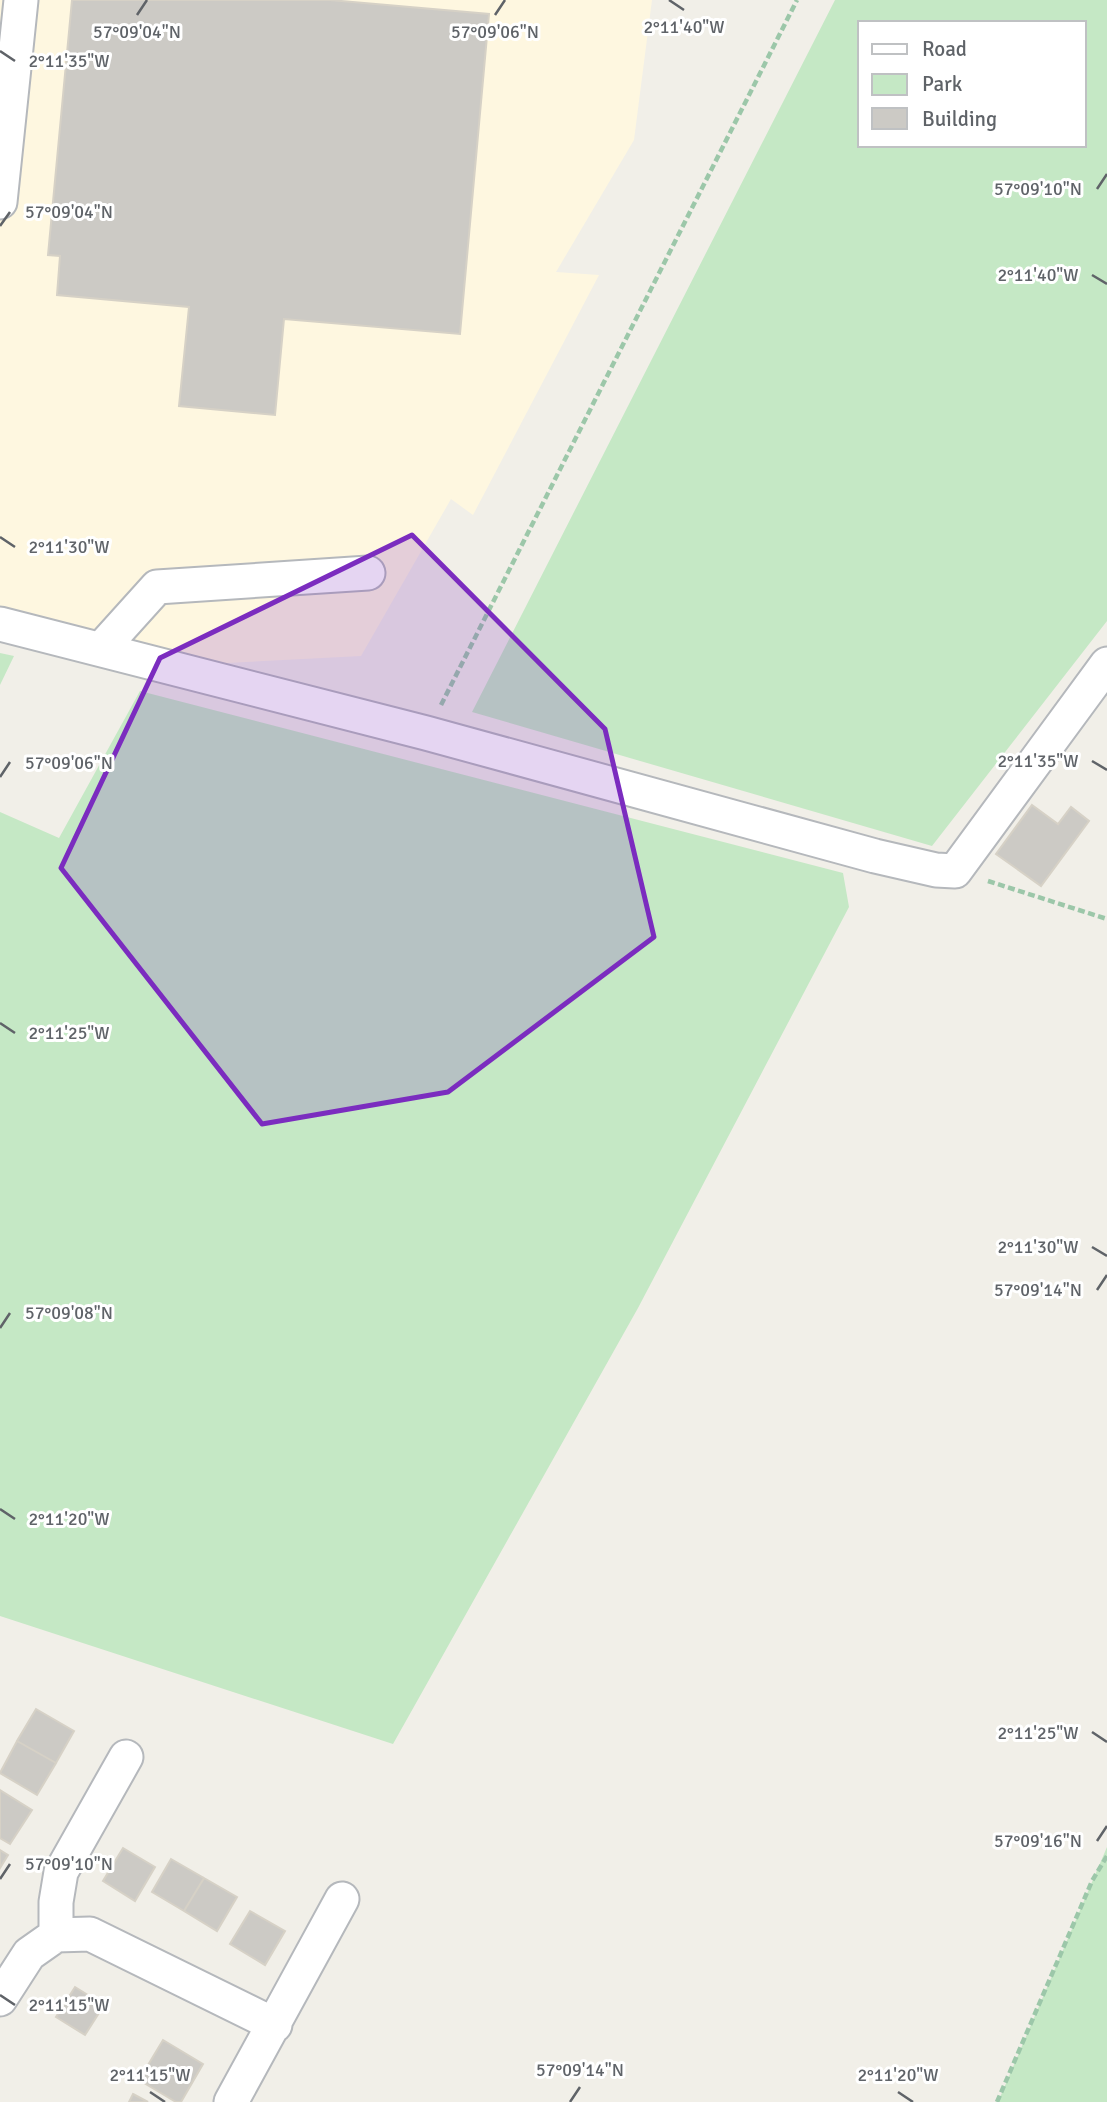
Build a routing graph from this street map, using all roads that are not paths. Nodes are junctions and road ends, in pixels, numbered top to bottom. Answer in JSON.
{"nodes":[{"id":1,"x":21,"y":0,"type":"edge"},
{"id":2,"x":0,"y":202,"type":"edge"},
{"id":3,"x":368,"y":573,"type":"dead end"},
{"id":4,"x":0,"y":624,"type":"edge"},
{"id":5,"x":102,"y":648,"type":"junction"},
{"id":6,"x":1107,"y":664,"type":"edge"},
{"id":7,"x":126,"y":1756,"type":"dead end"},
{"id":8,"x":342,"y":1899,"type":"dead end"},
{"id":9,"x":56,"y":1935,"type":"junction"},
{"id":10,"x":0,"y":1999,"type":"edge"},
{"id":11,"x":275,"y":2025,"type":"junction"},
{"id":12,"x":231,"y":2102,"type":"edge"}],
"edges":[{"from":1,"to":2,"type":"street"},
{"from":3,"to":5,"type":"street"},
{"from":4,"to":5,"type":"street"},
{"from":5,"to":6,"type":"street"},
{"from":7,"to":9,"type":"street"},
{"from":8,"to":11,"type":"street"},
{"from":9,"to":10,"type":"street"},
{"from":9,"to":11,"type":"street"},
{"from":11,"to":12,"type":"street"}]}
